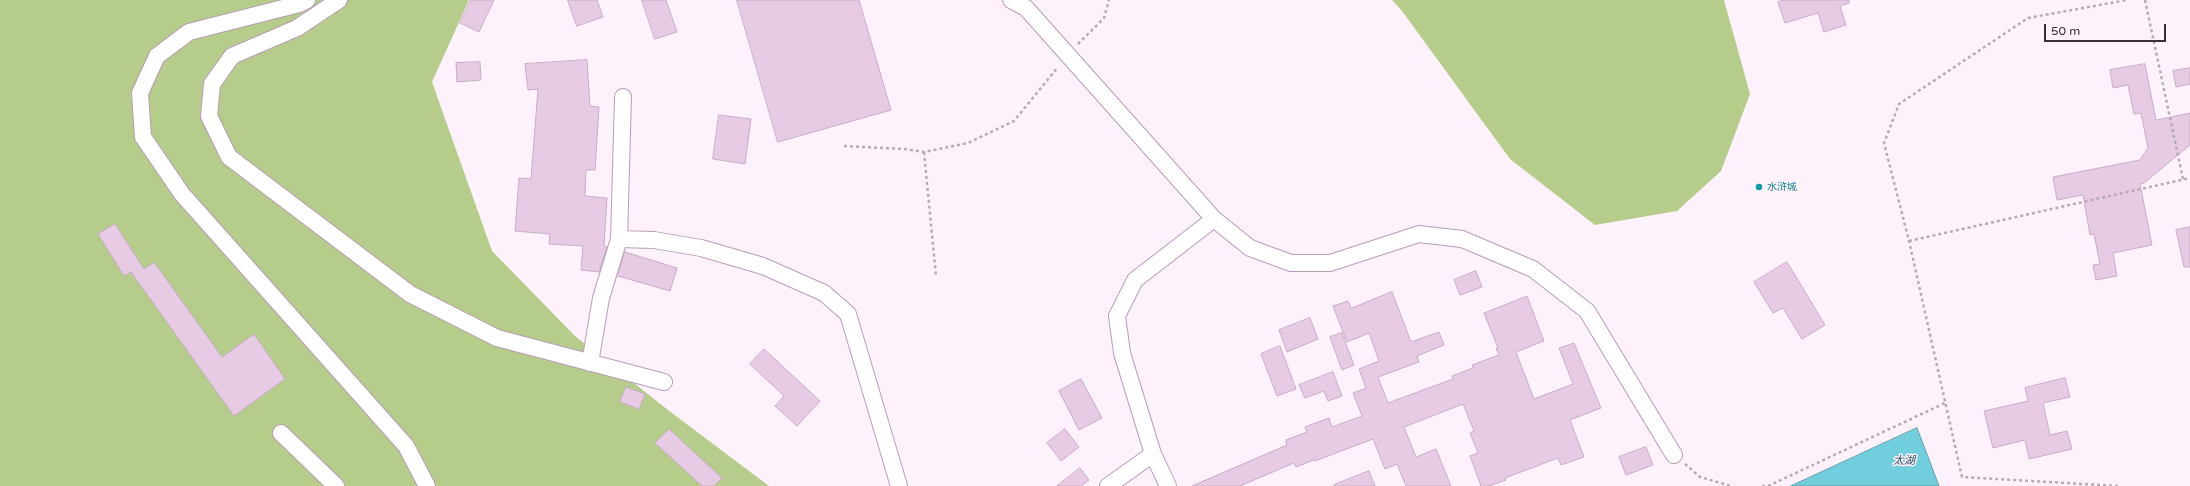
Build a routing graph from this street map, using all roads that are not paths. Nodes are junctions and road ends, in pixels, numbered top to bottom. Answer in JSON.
{"nodes":[{"id":1,"x":308,"y":0,"type":"edge"},
{"id":2,"x":339,"y":0,"type":"edge"},
{"id":3,"x":1011,"y":0,"type":"edge"},
{"id":4,"x":623,"y":97,"type":"dead end"},
{"id":5,"x":1214,"y":219,"type":"junction"},
{"id":6,"x":620,"y":239,"type":"junction"},
{"id":7,"x":590,"y":363,"type":"junction"},
{"id":8,"x":664,"y":382,"type":"dead end"},
{"id":9,"x":281,"y":433,"type":"dead end"},
{"id":10,"x":1153,"y":454,"type":"junction"},
{"id":11,"x":1674,"y":455,"type":"road end"},
{"id":12,"x":336,"y":486,"type":"edge"},
{"id":13,"x":427,"y":486,"type":"edge"},
{"id":14,"x":899,"y":486,"type":"edge"},
{"id":15,"x":1108,"y":486,"type":"edge"},
{"id":16,"x":1168,"y":486,"type":"edge"}],
"edges":[{"from":1,"to":13,"type":"street"},
{"from":2,"to":7,"type":"street"},
{"from":3,"to":5,"type":"street"},
{"from":4,"to":6,"type":"street"},
{"from":5,"to":10,"type":"street"},
{"from":5,"to":11,"type":"street"},
{"from":6,"to":7,"type":"street"},
{"from":6,"to":14,"type":"street"},
{"from":7,"to":8,"type":"street"},
{"from":9,"to":12,"type":"street"},
{"from":10,"to":15,"type":"street"},
{"from":10,"to":16,"type":"street"}]}
